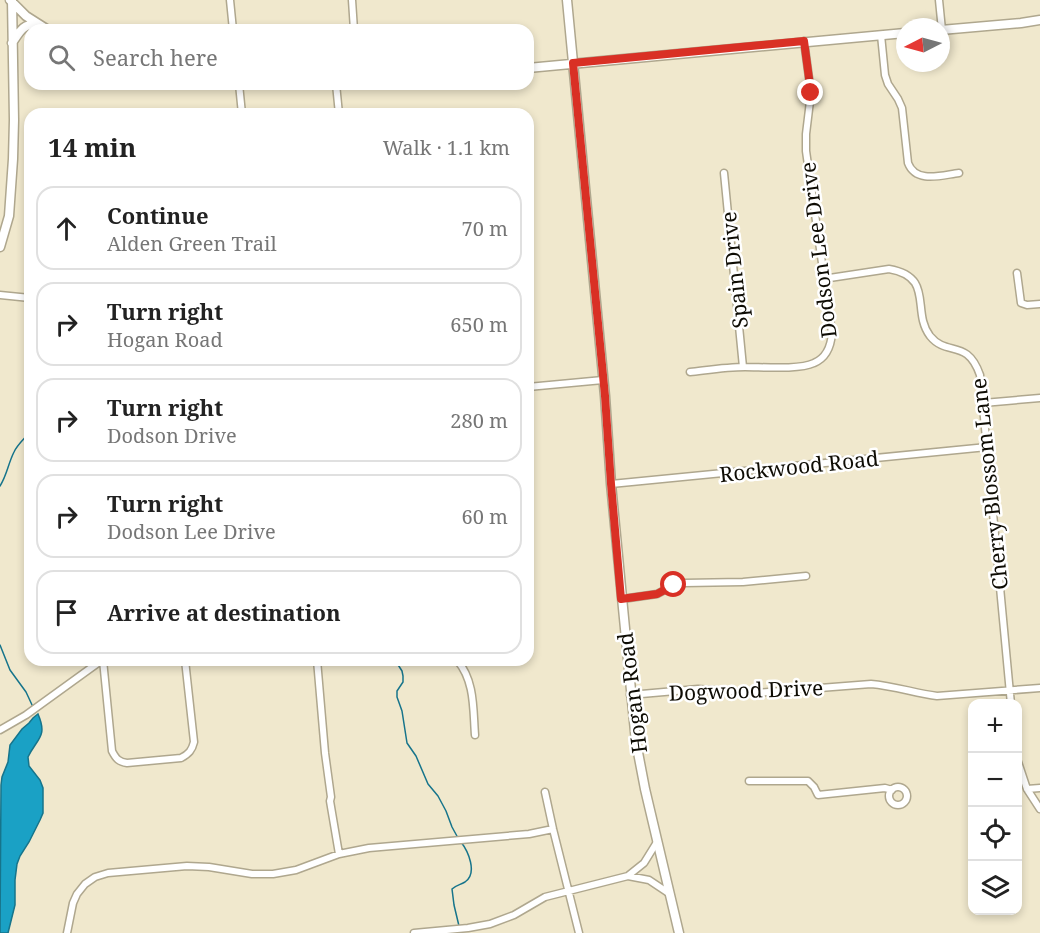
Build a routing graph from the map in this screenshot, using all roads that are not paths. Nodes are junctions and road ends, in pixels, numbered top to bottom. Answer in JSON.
{"nodes":[{"id":1,"x":230,"y":0,"type":"edge"},
{"id":2,"x":352,"y":0,"type":"edge"},
{"id":3,"x":567,"y":0,"type":"edge"},
{"id":4,"x":939,"y":0,"type":"edge"},
{"id":5,"x":11,"y":1,"type":"edge"},
{"id":6,"x":940,"y":18,"type":"edge"},
{"id":7,"x":1040,"y":20,"type":"edge"},
{"id":8,"x":29,"y":24,"type":"edge"},
{"id":9,"x":38,"y":24,"type":"joint"},
{"id":10,"x":232,"y":24,"type":"edge"},
{"id":11,"x":354,"y":24,"type":"edge"},
{"id":12,"x":24,"y":28,"type":"edge"},
{"id":13,"x":950,"y":29,"type":"edge"},
{"id":14,"x":896,"y":34,"type":"edge"},
{"id":15,"x":881,"y":35,"type":"junction"},
{"id":16,"x":804,"y":41,"type":"junction"},
{"id":17,"x":12,"y":43,"type":"junction"},
{"id":18,"x":573,"y":63,"type":"junction"},
{"id":19,"x":534,"y":67,"type":"edge"},
{"id":20,"x":240,"y":90,"type":"edge"},
{"id":21,"x":337,"y":90,"type":"edge"},
{"id":22,"x":241,"y":108,"type":"edge"},
{"id":23,"x":338,"y":108,"type":"edge"},
{"id":24,"x":724,"y":173,"type":"dead end"},
{"id":25,"x":959,"y":173,"type":"dead end"},
{"id":26,"x":0,"y":247,"type":"edge"},
{"id":27,"x":1017,"y":273,"type":"dead end"},
{"id":28,"x":823,"y":279,"type":"junction"},
{"id":29,"x":0,"y":295,"type":"edge"},
{"id":30,"x":24,"y":297,"type":"edge"},
{"id":31,"x":1040,"y":304,"type":"edge"},
{"id":32,"x":743,"y":367,"type":"junction"},
{"id":33,"x":690,"y":372,"type":"dead end"},
{"id":34,"x":603,"y":380,"type":"junction"},
{"id":35,"x":534,"y":386,"type":"edge"},
{"id":36,"x":1040,"y":398,"type":"edge"},
{"id":37,"x":983,"y":403,"type":"junction"},
{"id":38,"x":987,"y":447,"type":"junction"},
{"id":39,"x":611,"y":484,"type":"junction"},
{"id":40,"x":806,"y":576,"type":"dead end"},
{"id":41,"x":621,"y":599,"type":"junction"},
{"id":42,"x":95,"y":666,"type":"edge"},
{"id":43,"x":104,"y":666,"type":"edge"},
{"id":44,"x":186,"y":666,"type":"edge"},
{"id":45,"x":318,"y":666,"type":"edge"},
{"id":46,"x":462,"y":666,"type":"edge"},
{"id":47,"x":1040,"y":688,"type":"edge"},
{"id":48,"x":1010,"y":691,"type":"junction"},
{"id":49,"x":630,"y":695,"type":"junction"},
{"id":50,"x":1011,"y":699,"type":"edge"},
{"id":51,"x":0,"y":730,"type":"edge"},
{"id":52,"x":475,"y":735,"type":"dead end"},
{"id":53,"x":1022,"y":776,"type":"edge"},
{"id":54,"x":749,"y":781,"type":"dead end"},
{"id":55,"x":1040,"y":788,"type":"edge"},
{"id":56,"x":1027,"y":789,"type":"junction"},
{"id":57,"x":891,"y":790,"type":"dead end"},
{"id":58,"x":545,"y":792,"type":"dead end"},
{"id":59,"x":1040,"y":809,"type":"edge"},
{"id":60,"x":553,"y":829,"type":"junction"},
{"id":61,"x":657,"y":842,"type":"junction"},
{"id":62,"x":339,"y":854,"type":"junction"},
{"id":63,"x":628,"y":876,"type":"junction"},
{"id":64,"x":568,"y":890,"type":"junction"},
{"id":65,"x":670,"y":894,"type":"junction"},
{"id":66,"x":67,"y":933,"type":"edge"},
{"id":67,"x":414,"y":933,"type":"edge"},
{"id":68,"x":579,"y":933,"type":"edge"},
{"id":69,"x":679,"y":933,"type":"edge"}],
"edges":[{"from":1,"to":10,"type":"street"},
{"from":2,"to":11,"type":"street"},
{"from":3,"to":18,"type":"street","name":"Hogan Road"},
{"from":4,"to":6,"type":"street"},
{"from":5,"to":9,"type":"street"},
{"from":5,"to":17,"type":"street"},
{"from":7,"to":13,"type":"street"},
{"from":8,"to":9,"type":"street"},
{"from":12,"to":17,"type":"street"},
{"from":14,"to":15,"type":"street"},
{"from":15,"to":16,"type":"street"},
{"from":15,"to":25,"type":"street"},
{"from":16,"to":18,"type":"street"},
{"from":16,"to":28,"type":"street","name":"Dodson Lee Drive"},
{"from":17,"to":26,"type":"street"},
{"from":18,"to":19,"type":"street"},
{"from":18,"to":34,"type":"street","name":"Hogan Road"},
{"from":20,"to":22,"type":"street"},
{"from":21,"to":23,"type":"street"},
{"from":24,"to":32,"type":"street","name":"Spain Drive"},
{"from":27,"to":31,"type":"street"},
{"from":28,"to":32,"type":"street","name":"Dodson Lee Drive"},
{"from":28,"to":37,"type":"street","name":"Cherry Blossom Lane"},
{"from":29,"to":30,"type":"street"},
{"from":32,"to":33,"type":"street","name":"Dodson Lee Drive"},
{"from":34,"to":35,"type":"street"},
{"from":34,"to":39,"type":"street","name":"Hogan Road"},
{"from":36,"to":37,"type":"street"},
{"from":37,"to":38,"type":"street","name":"Cherry Blossom Lane"},
{"from":38,"to":39,"type":"street","name":"Rockwood Road"},
{"from":38,"to":48,"type":"street","name":"Cherry Blossom Lane"},
{"from":39,"to":41,"type":"street","name":"Hogan Road"},
{"from":40,"to":41,"type":"street"},
{"from":41,"to":49,"type":"street","name":"Hogan Road"},
{"from":42,"to":51,"type":"street"},
{"from":43,"to":44,"type":"street"},
{"from":45,"to":62,"type":"street"},
{"from":46,"to":52,"type":"street"},
{"from":47,"to":48,"type":"street","name":"Dogwood Drive"},
{"from":48,"to":49,"type":"street","name":"Dogwood Drive"},
{"from":48,"to":50,"type":"street","name":"Cherry Blossom Lane"},
{"from":49,"to":61,"type":"street","name":"Hogan Road"},
{"from":53,"to":56,"type":"street"},
{"from":54,"to":57,"type":"street"},
{"from":55,"to":56,"type":"street"},
{"from":56,"to":59,"type":"street"},
{"from":58,"to":60,"type":"street"},
{"from":60,"to":62,"type":"street"},
{"from":60,"to":64,"type":"street"},
{"from":61,"to":63,"type":"street"},
{"from":61,"to":65,"type":"street","name":"Hogan Road"},
{"from":62,"to":66,"type":"street"},
{"from":63,"to":64,"type":"street"},
{"from":63,"to":65,"type":"street"},
{"from":64,"to":67,"type":"street"},
{"from":64,"to":68,"type":"street"},
{"from":65,"to":69,"type":"street","name":"Hogan Road"}]}
